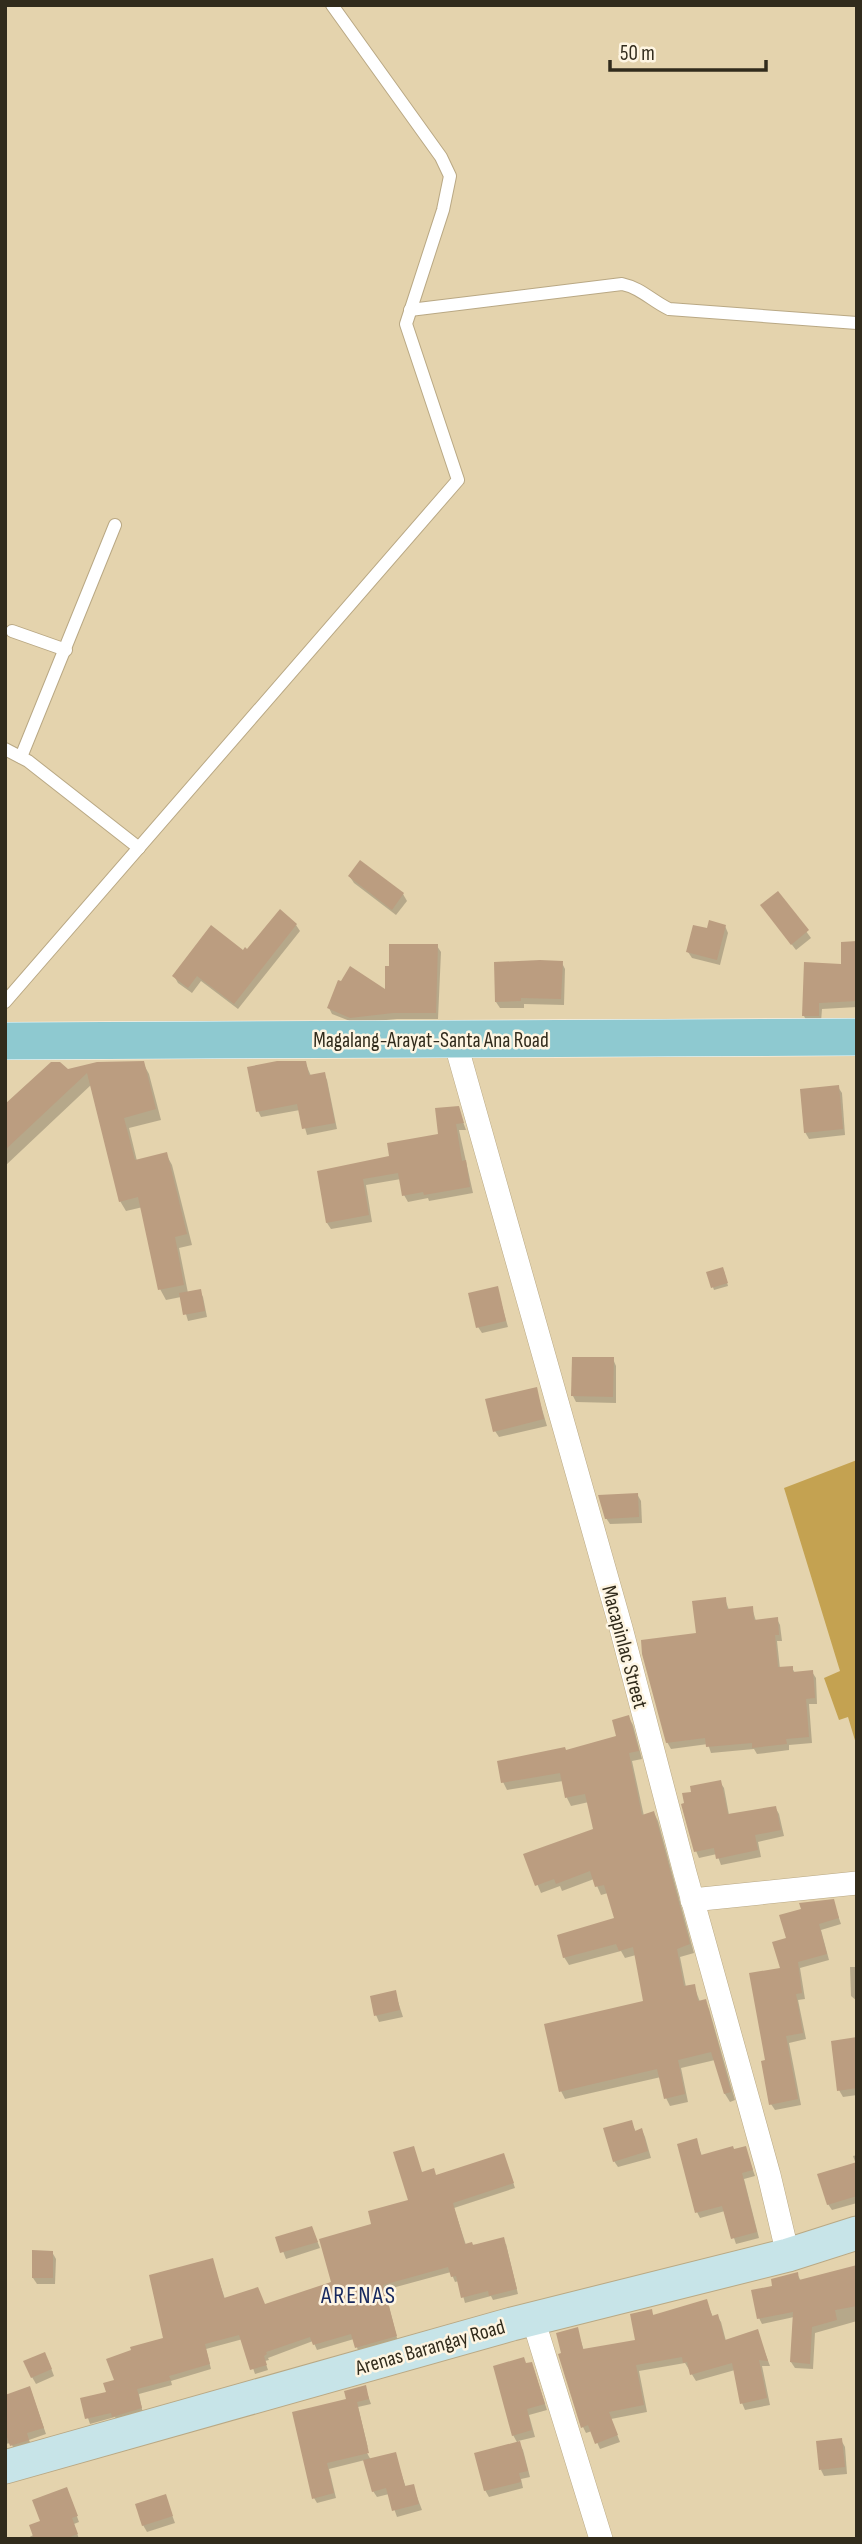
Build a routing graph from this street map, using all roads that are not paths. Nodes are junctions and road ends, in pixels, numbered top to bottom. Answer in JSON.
{"nodes":[{"id":1,"x":332,"y":5,"type":"edge"},
{"id":2,"x":410,"y":310,"type":"junction"},
{"id":3,"x":857,"y":323,"type":"edge"},
{"id":4,"x":115,"y":525,"type":"dead end"},
{"id":5,"x":12,"y":631,"type":"dead end"},
{"id":6,"x":66,"y":650,"type":"junction"},
{"id":7,"x":5,"y":749,"type":"edge"},
{"id":8,"x":21,"y":758,"type":"junction"},
{"id":9,"x":139,"y":848,"type":"junction"},
{"id":10,"x":5,"y":1002,"type":"edge"},
{"id":11,"x":857,"y":1037,"type":"edge"},
{"id":12,"x":5,"y":1041,"type":"edge"},
{"id":13,"x":455,"y":1041,"type":"junction"},
{"id":14,"x":857,"y":1883,"type":"edge"},
{"id":15,"x":692,"y":1900,"type":"junction"},
{"id":16,"x":857,"y":2233,"type":"edge"},
{"id":17,"x":788,"y":2255,"type":"junction"},
{"id":18,"x":533,"y":2319,"type":"junction"},
{"id":19,"x":5,"y":2467,"type":"edge"},
{"id":20,"x":601,"y":2539,"type":"edge"}],
"edges":[{"from":1,"to":2,"type":"lane"},
{"from":2,"to":3,"type":"lane"},
{"from":2,"to":9,"type":"lane"},
{"from":4,"to":6,"type":"lane"},
{"from":5,"to":6,"type":"lane"},
{"from":6,"to":8,"type":"lane"},
{"from":7,"to":8,"type":"lane"},
{"from":8,"to":9,"type":"lane"},
{"from":9,"to":10,"type":"lane"},
{"from":11,"to":13,"type":"main road","name":"Magalang-Arayat-Santa Ana Road"},
{"from":12,"to":13,"type":"main road","name":"Magalang-Arayat-Santa Ana Road"},
{"from":13,"to":15,"type":"street","name":"Macapinlac Street"},
{"from":14,"to":15,"type":"street"},
{"from":15,"to":17,"type":"street","name":"Macapinlac Street"},
{"from":16,"to":17,"type":"street","name":"Arenas Barangay Road"},
{"from":17,"to":18,"type":"street","name":"Arenas Barangay Road"},
{"from":18,"to":19,"type":"street","name":"Arenas Barangay Road"},
{"from":18,"to":20,"type":"street"}]}
